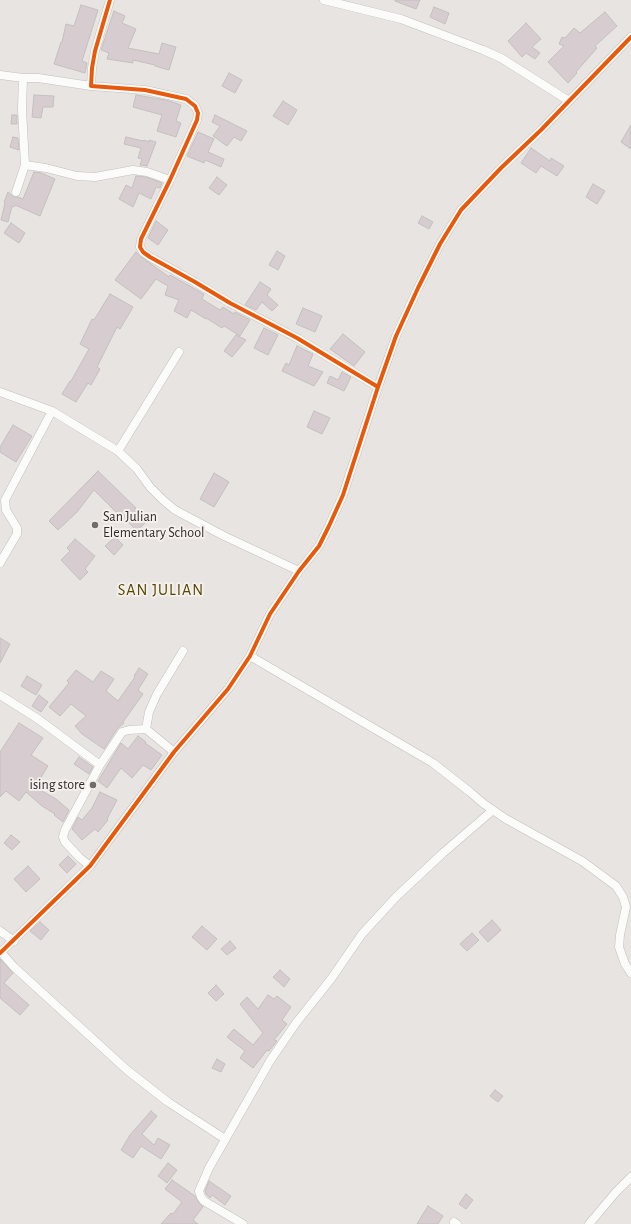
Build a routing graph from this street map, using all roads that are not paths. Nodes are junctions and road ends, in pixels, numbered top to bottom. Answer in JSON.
{"nodes":[{"id":1,"x":110,"y":0,"type":"edge"},
{"id":2,"x":324,"y":0,"type":"edge"},
{"id":3,"x":631,"y":37,"type":"edge"},
{"id":4,"x":0,"y":75,"type":"edge"},
{"id":5,"x":22,"y":78,"type":"junction"},
{"id":6,"x":91,"y":86,"type":"junction"},
{"id":7,"x":569,"y":100,"type":"junction"},
{"id":8,"x":25,"y":165,"type":"junction"},
{"id":9,"x":170,"y":180,"type":"junction"},
{"id":10,"x":16,"y":192,"type":"dead end"},
{"id":11,"x":179,"y":352,"type":"dead end"},
{"id":12,"x":378,"y":387,"type":"junction"},
{"id":13,"x":0,"y":392,"type":"edge"},
{"id":14,"x":52,"y":411,"type":"junction"},
{"id":15,"x":118,"y":451,"type":"junction"},
{"id":16,"x":0,"y":563,"type":"edge"},
{"id":17,"x":299,"y":571,"type":"junction"},
{"id":18,"x":184,"y":651,"type":"dead end"},
{"id":19,"x":250,"y":656,"type":"junction"},
{"id":20,"x":0,"y":695,"type":"edge"},
{"id":21,"x":146,"y":729,"type":"junction"},
{"id":22,"x":174,"y":752,"type":"junction"},
{"id":23,"x":100,"y":764,"type":"junction"},
{"id":24,"x":492,"y":810,"type":"junction"},
{"id":25,"x":90,"y":866,"type":"junction"},
{"id":26,"x":0,"y":931,"type":"edge"},
{"id":27,"x":14,"y":941,"type":"junction"},
{"id":28,"x":0,"y":953,"type":"edge"},
{"id":29,"x":631,"y":973,"type":"edge"},
{"id":30,"x":225,"y":1139,"type":"junction"},
{"id":31,"x":631,"y":1177,"type":"edge"},
{"id":32,"x":242,"y":1224,"type":"edge"},
{"id":33,"x":589,"y":1224,"type":"edge"}],
"edges":[{"from":1,"to":6,"type":"street"},
{"from":2,"to":7,"type":"street"},
{"from":3,"to":7,"type":"street"},
{"from":4,"to":5,"type":"street"},
{"from":5,"to":6,"type":"street"},
{"from":5,"to":8,"type":"street"},
{"from":6,"to":9,"type":"street"},
{"from":7,"to":12,"type":"street"},
{"from":8,"to":9,"type":"street"},
{"from":8,"to":10,"type":"street"},
{"from":9,"to":12,"type":"street"},
{"from":11,"to":15,"type":"street"},
{"from":12,"to":17,"type":"street"},
{"from":13,"to":14,"type":"street"},
{"from":14,"to":15,"type":"street"},
{"from":14,"to":16,"type":"street"},
{"from":15,"to":17,"type":"street"},
{"from":17,"to":19,"type":"street"},
{"from":18,"to":21,"type":"street"},
{"from":19,"to":22,"type":"street"},
{"from":19,"to":24,"type":"street"},
{"from":20,"to":23,"type":"street"},
{"from":21,"to":22,"type":"street"},
{"from":21,"to":23,"type":"street"},
{"from":22,"to":25,"type":"street"},
{"from":23,"to":25,"type":"street"},
{"from":24,"to":29,"type":"street"},
{"from":24,"to":30,"type":"street"},
{"from":25,"to":27,"type":"street"},
{"from":26,"to":27,"type":"street"},
{"from":27,"to":28,"type":"street"},
{"from":28,"to":30,"type":"street"},
{"from":30,"to":32,"type":"street"},
{"from":31,"to":33,"type":"street"}]}
